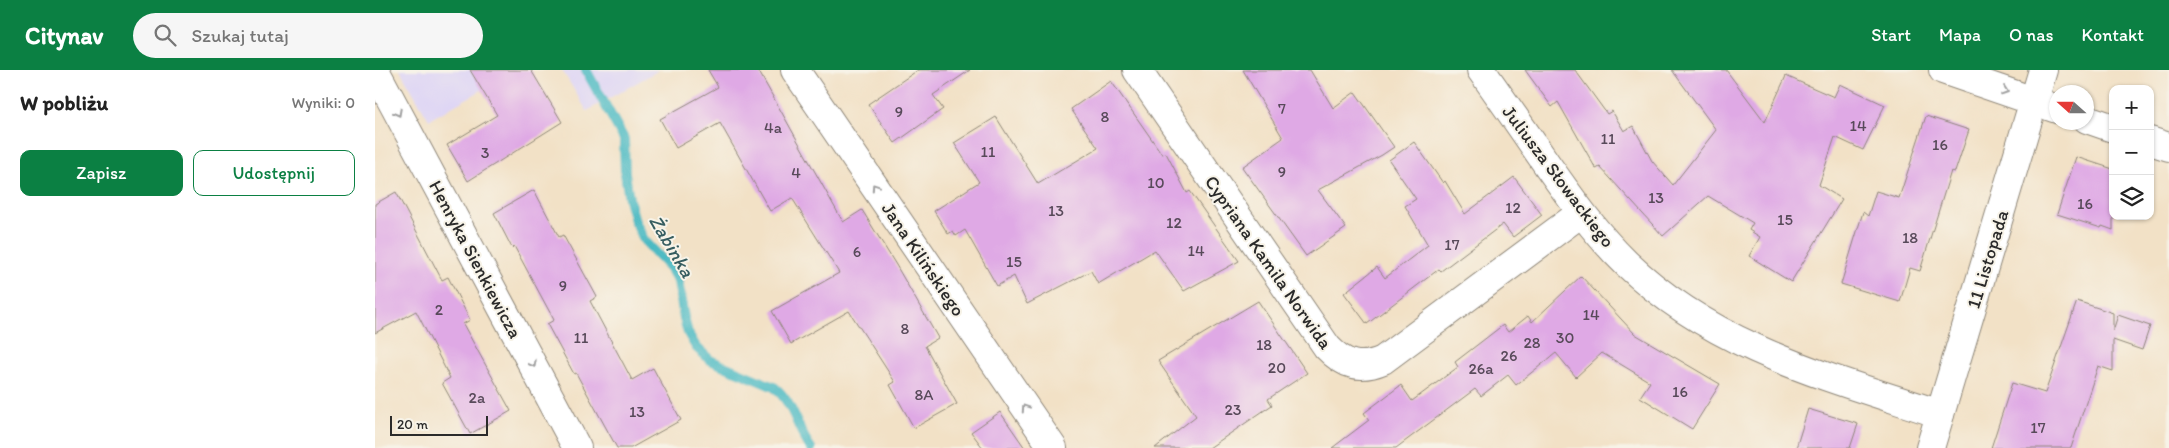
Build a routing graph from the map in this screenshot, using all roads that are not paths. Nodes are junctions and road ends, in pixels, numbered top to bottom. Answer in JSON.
{"nodes":[{"id":1,"x":375,"y":70,"type":"edge"},
{"id":2,"x":795,"y":70,"type":"edge"},
{"id":3,"x":1137,"y":70,"type":"edge"},
{"id":4,"x":1481,"y":70,"type":"edge"},
{"id":5,"x":1943,"y":70,"type":"edge"},
{"id":6,"x":2043,"y":70,"type":"edge"},
{"id":7,"x":2045,"y":105,"type":"edge"},
{"id":8,"x":2094,"y":121,"type":"edge"},
{"id":9,"x":2109,"y":127,"type":"edge"},
{"id":10,"x":2154,"y":141,"type":"edge"},
{"id":11,"x":2169,"y":147,"type":"edge"},
{"id":12,"x":1581,"y":213,"type":"junction"},
{"id":13,"x":1940,"y":414,"type":"junction"},
{"id":14,"x":577,"y":448,"type":"edge"},
{"id":15,"x":1053,"y":448,"type":"edge"},
{"id":16,"x":1930,"y":448,"type":"edge"}],
"edges":[{"from":1,"to":14,"type":"street","name":"Henryka Sienkiewicza","one_way":true},
{"from":15,"to":2,"type":"street","name":"Jana Kilińskiego","one_way":true},
{"from":3,"to":12,"type":"street","name":"Cypriana Kamila Norwida"},
{"from":4,"to":12,"type":"street","name":"Juliusza Słowackiego"},
{"from":5,"to":7,"type":"street","one_way":true},
{"from":6,"to":7,"type":"street","name":"11 Listopada"},
{"from":7,"to":13,"type":"street","name":"11 Listopada"},
{"from":8,"to":9,"type":"street"},
{"from":10,"to":11,"type":"street"},
{"from":12,"to":13,"type":"street","name":"Juliusza Słowackiego"},
{"from":13,"to":16,"type":"street","name":"11 Listopada"}]}
